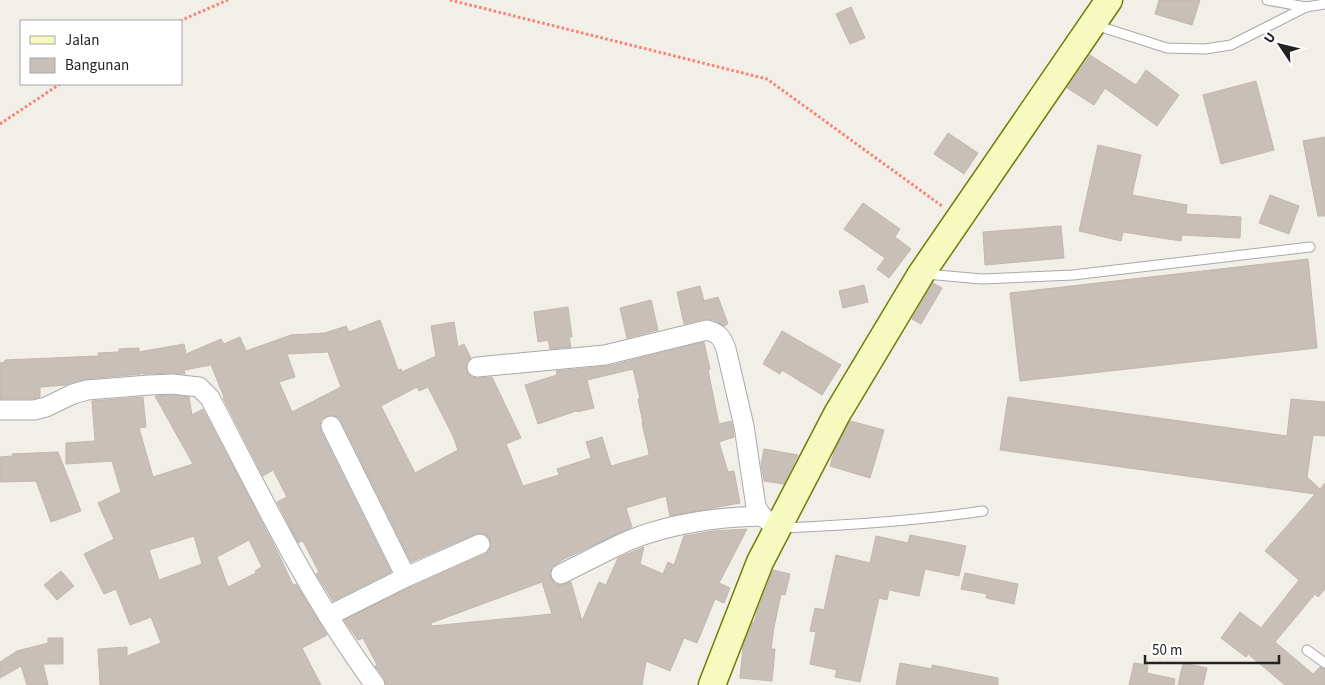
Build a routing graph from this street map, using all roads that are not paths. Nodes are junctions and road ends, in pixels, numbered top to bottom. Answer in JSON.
{"nodes":[{"id":1,"x":1109,"y":0,"type":"edge"},
{"id":2,"x":1267,"y":0,"type":"edge"},
{"id":3,"x":1325,"y":4,"type":"edge"},
{"id":4,"x":1306,"y":7,"type":"junction"},
{"id":5,"x":1093,"y":24,"type":"junction"},
{"id":6,"x":1310,"y":248,"type":"dead end"},
{"id":7,"x":921,"y":274,"type":"junction"},
{"id":8,"x":477,"y":367,"type":"dead end"},
{"id":9,"x":0,"y":410,"type":"edge"},
{"id":10,"x":331,"y":426,"type":"dead end"},
{"id":11,"x":983,"y":510,"type":"dead end"},
{"id":12,"x":770,"y":522,"type":"junction"},
{"id":13,"x":480,"y":544,"type":"dead end"},
{"id":14,"x":561,"y":574,"type":"dead end"},
{"id":15,"x":406,"y":577,"type":"junction"},
{"id":16,"x":328,"y":616,"type":"junction"},
{"id":17,"x":1307,"y":650,"type":"dead end"},
{"id":18,"x":1325,"y":663,"type":"edge"},
{"id":19,"x":375,"y":685,"type":"edge"},
{"id":20,"x":712,"y":685,"type":"edge"}],
"edges":[{"from":1,"to":5,"type":"street"},
{"from":2,"to":4,"type":"lane"},
{"from":3,"to":4,"type":"lane"},
{"from":4,"to":5,"type":"lane"},
{"from":5,"to":7,"type":"street"},
{"from":6,"to":7,"type":"lane"},
{"from":7,"to":12,"type":"street"},
{"from":8,"to":12,"type":"street"},
{"from":9,"to":16,"type":"street"},
{"from":10,"to":15,"type":"street"},
{"from":11,"to":12,"type":"lane"},
{"from":12,"to":14,"type":"street"},
{"from":12,"to":20,"type":"street"},
{"from":13,"to":15,"type":"street"},
{"from":15,"to":16,"type":"street"},
{"from":16,"to":19,"type":"street"},
{"from":17,"to":18,"type":"lane"}]}
